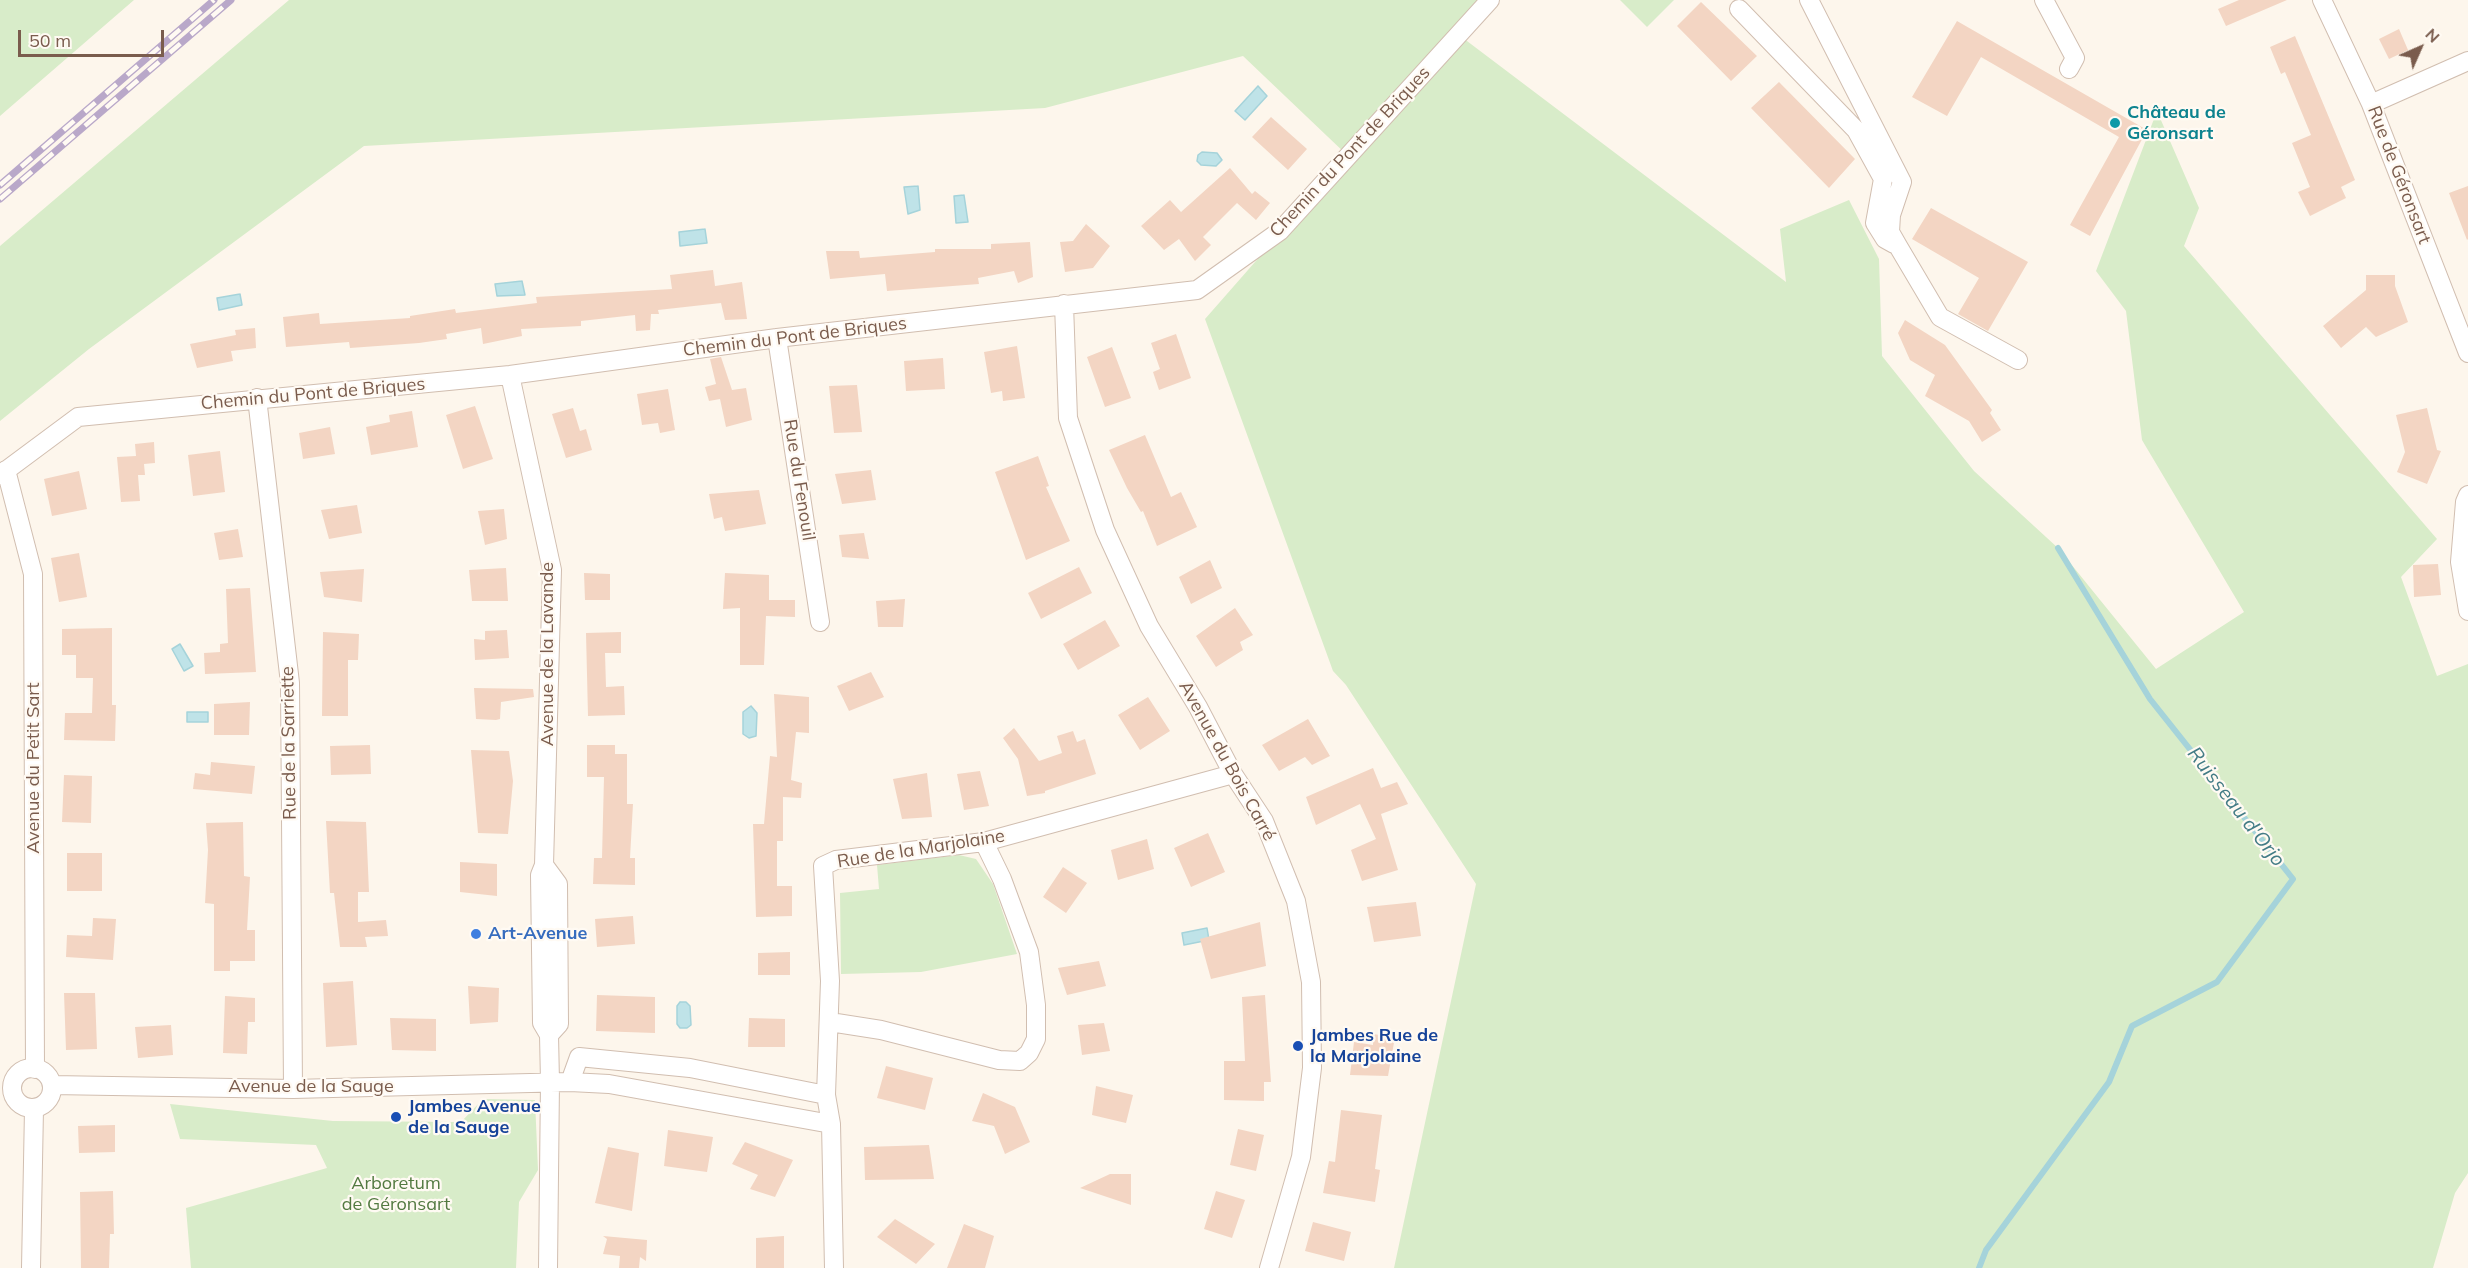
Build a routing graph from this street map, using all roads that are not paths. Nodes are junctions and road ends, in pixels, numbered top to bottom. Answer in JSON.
{"nodes":[{"id":1,"x":1490,"y":0,"type":"edge"},
{"id":2,"x":1809,"y":0,"type":"edge"},
{"id":3,"x":2044,"y":0,"type":"edge"},
{"id":4,"x":2322,"y":0,"type":"edge"},
{"id":5,"x":1740,"y":9,"type":"dead end"},
{"id":6,"x":2468,"y":61,"type":"edge"},
{"id":7,"x":2070,"y":69,"type":"dead end"},
{"id":8,"x":2371,"y":104,"type":"junction"},
{"id":9,"x":1898,"y":246,"type":"junction"},
{"id":10,"x":1064,"y":304,"type":"junction"},
{"id":11,"x":777,"y":338,"type":"junction"},
{"id":12,"x":2468,"y":353,"type":"edge"},
{"id":13,"x":2018,"y":360,"type":"dead end"},
{"id":14,"x":510,"y":375,"type":"junction"},
{"id":15,"x":257,"y":399,"type":"junction"},
{"id":16,"x":3,"y":473,"type":"edge"},
{"id":17,"x":2468,"y":495,"type":"edge"},
{"id":18,"x":2468,"y":611,"type":"edge"},
{"id":19,"x":820,"y":622,"type":"dead end"},
{"id":20,"x":1233,"y":774,"type":"junction"},
{"id":21,"x":984,"y":842,"type":"junction"},
{"id":22,"x":830,"y":1022,"type":"junction"},
{"id":23,"x":35,"y":1069,"type":"junction"},
{"id":24,"x":550,"y":1082,"type":"junction"},
{"id":25,"x":570,"y":1082,"type":"junction"},
{"id":26,"x":6,"y":1083,"type":"edge"},
{"id":27,"x":52,"y":1085,"type":"junction"},
{"id":28,"x":293,"y":1089,"type":"junction"},
{"id":29,"x":826,"y":1095,"type":"junction"},
{"id":30,"x":34,"y":1109,"type":"junction"},
{"id":31,"x":831,"y":1124,"type":"junction"},
{"id":32,"x":31,"y":1268,"type":"edge"},
{"id":33,"x":548,"y":1268,"type":"edge"},
{"id":34,"x":834,"y":1268,"type":"edge"},
{"id":35,"x":1269,"y":1268,"type":"edge"}],
"edges":[{"from":1,"to":10,"type":"street","name":"Chemin du Pont de Briques"},
{"from":2,"to":9,"type":"street"},
{"from":3,"to":7,"type":"street"},
{"from":4,"to":8,"type":"street","name":"Rue de Géronsart"},
{"from":5,"to":9,"type":"street"},
{"from":6,"to":8,"type":"street"},
{"from":8,"to":12,"type":"street","name":"Rue de Géronsart"},
{"from":9,"to":13,"type":"street"},
{"from":10,"to":11,"type":"street","name":"Chemin du Pont de Briques"},
{"from":10,"to":20,"type":"street","name":"Avenue du Bois Carré"},
{"from":11,"to":14,"type":"street","name":"Chemin du Pont de Briques"},
{"from":11,"to":19,"type":"street","name":"Rue du Fenouil"},
{"from":14,"to":15,"type":"street","name":"Chemin du Pont de Briques"},
{"from":14,"to":24,"type":"street","name":"Avenue de la Lavande"},
{"from":15,"to":16,"type":"street","name":"Chemin du Pont de Briques"},
{"from":15,"to":28,"type":"street","name":"Rue de la Sarriette"},
{"from":16,"to":23,"type":"street","name":"Avenue du Petit Sart"},
{"from":17,"to":18,"type":"street"},
{"from":20,"to":21,"type":"street","name":"Rue de la Marjolaine"},
{"from":20,"to":35,"type":"street","name":"Avenue du Bois Carré"},
{"from":21,"to":22,"type":"street","name":"Rue de la Marjolaine"},
{"from":21,"to":22,"type":"street"},
{"from":22,"to":29,"type":"street","name":"Rue de la Marjolaine"},
{"from":23,"to":26,"type":"street"},
{"from":23,"to":27,"type":"street"},
{"from":24,"to":25,"type":"street","name":"Avenue de la Sauge"},
{"from":24,"to":28,"type":"street","name":"Avenue de la Sauge"},
{"from":24,"to":33,"type":"street","name":"Avenue de la Lavande"},
{"from":25,"to":29,"type":"street"},
{"from":25,"to":31,"type":"street","name":"Avenue de la Sauge"},
{"from":26,"to":30,"type":"street"},
{"from":27,"to":28,"type":"street","name":"Avenue de la Sauge"},
{"from":27,"to":30,"type":"street"},
{"from":29,"to":31,"type":"street","name":"Rue de la Marjolaine"},
{"from":30,"to":32,"type":"street"},
{"from":31,"to":34,"type":"street","name":"Rue de la Marjolaine"}]}
